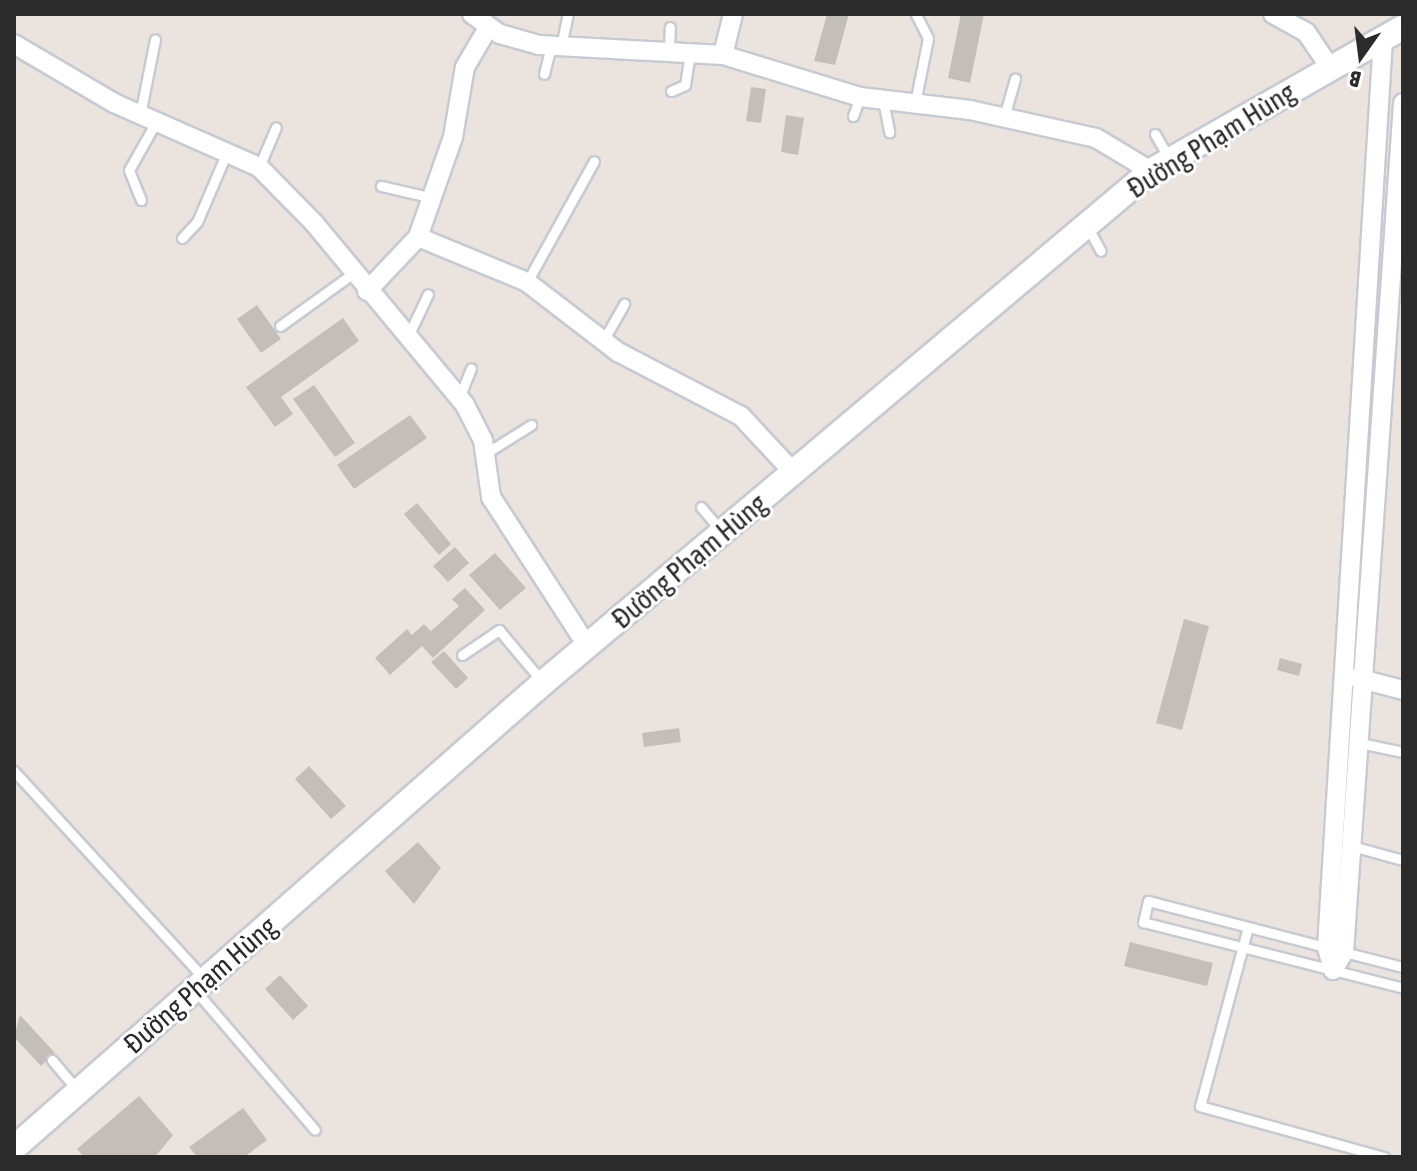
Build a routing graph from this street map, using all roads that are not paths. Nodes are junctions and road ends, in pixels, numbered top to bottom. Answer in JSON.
{"nodes":[{"id":1,"x":472,"y":14,"type":"edge"},
{"id":2,"x":568,"y":14,"type":"edge"},
{"id":3,"x":733,"y":14,"type":"edge"},
{"id":4,"x":916,"y":14,"type":"edge"},
{"id":5,"x":1273,"y":14,"type":"edge"},
{"id":6,"x":489,"y":21,"type":"edge"},
{"id":7,"x":1299,"y":21,"type":"edge"},
{"id":8,"x":670,"y":27,"type":"dead end"},
{"id":9,"x":1393,"y":33,"type":"edge"},
{"id":10,"x":155,"y":39,"type":"dead end"},
{"id":11,"x":14,"y":44,"type":"edge"},
{"id":12,"x":556,"y":46,"type":"junction"},
{"id":13,"x":669,"y":51,"type":"junction"},
{"id":14,"x":690,"y":52,"type":"junction"},
{"id":15,"x":723,"y":55,"type":"junction"},
{"id":16,"x":1329,"y":66,"type":"junction"},
{"id":17,"x":544,"y":74,"type":"dead end"},
{"id":18,"x":1015,"y":79,"type":"dead end"},
{"id":19,"x":671,"y":91,"type":"dead end"},
{"id":20,"x":860,"y":97,"type":"junction"},
{"id":21,"x":882,"y":98,"type":"junction"},
{"id":22,"x":915,"y":103,"type":"junction"},
{"id":23,"x":1403,"y":103,"type":"edge"},
{"id":24,"x":853,"y":116,"type":"dead end"},
{"id":25,"x":1004,"y":117,"type":"junction"},
{"id":26,"x":148,"y":119,"type":"junction"},
{"id":27,"x":276,"y":127,"type":"dead end"},
{"id":28,"x":889,"y":132,"type":"dead end"},
{"id":29,"x":1155,"y":134,"type":"dead end"},
{"id":30,"x":227,"y":152,"type":"junction"},
{"id":31,"x":594,"y":161,"type":"dead end"},
{"id":32,"x":1376,"y":162,"type":"junction"},
{"id":33,"x":1399,"y":162,"type":"junction"},
{"id":34,"x":1160,"y":165,"type":"junction"},
{"id":35,"x":259,"y":167,"type":"junction"},
{"id":36,"x":381,"y":186,"type":"dead end"},
{"id":37,"x":433,"y":198,"type":"junction"},
{"id":38,"x":141,"y":200,"type":"dead end"},
{"id":39,"x":1087,"y":225,"type":"junction"},
{"id":40,"x":418,"y":237,"type":"junction"},
{"id":41,"x":182,"y":238,"type":"dead end"},
{"id":42,"x":1372,"y":239,"type":"junction"},
{"id":43,"x":1393,"y":239,"type":"junction"},
{"id":44,"x":1101,"y":251,"type":"dead end"},
{"id":45,"x":1397,"y":270,"type":"edge"},
{"id":46,"x":352,"y":274,"type":"junction"},
{"id":47,"x":527,"y":282,"type":"junction"},
{"id":48,"x":367,"y":291,"type":"junction"},
{"id":49,"x":428,"y":294,"type":"dead end"},
{"id":50,"x":624,"y":304,"type":"dead end"},
{"id":51,"x":280,"y":326,"type":"dead end"},
{"id":52,"x":409,"y":334,"type":"junction"},
{"id":53,"x":603,"y":341,"type":"junction"},
{"id":54,"x":471,"y":368,"type":"dead end"},
{"id":55,"x":1364,"y":370,"type":"junction"},
{"id":56,"x":1385,"y":371,"type":"junction"},
{"id":57,"x":459,"y":398,"type":"junction"},
{"id":58,"x":531,"y":425,"type":"dead end"},
{"id":59,"x":483,"y":455,"type":"junction"},
{"id":60,"x":793,"y":472,"type":"junction"},
{"id":61,"x":701,"y":507,"type":"dead end"},
{"id":62,"x":722,"y":533,"type":"junction"},
{"id":63,"x":1350,"y":609,"type":"junction"},
{"id":64,"x":1370,"y":612,"type":"junction"},
{"id":65,"x":588,"y":647,"type":"junction"},
{"id":66,"x":462,"y":655,"type":"dead end"},
{"id":67,"x":1346,"y":676,"type":"junction"},
{"id":68,"x":1366,"y":680,"type":"junction"},
{"id":69,"x":543,"y":683,"type":"junction"},
{"id":70,"x":1403,"y":690,"type":"edge"},
{"id":71,"x":1360,"y":743,"type":"junction"},
{"id":72,"x":1403,"y":752,"type":"edge"},
{"id":73,"x":14,"y":771,"type":"edge"},
{"id":74,"x":1352,"y":846,"type":"junction"},
{"id":75,"x":1403,"y":860,"type":"edge"},
{"id":76,"x":1248,"y":927,"type":"junction"},
{"id":77,"x":1242,"y":949,"type":"junction"},
{"id":78,"x":1336,"y":950,"type":"junction"},
{"id":79,"x":1403,"y":967,"type":"edge"},
{"id":80,"x":1333,"y":970,"type":"junction"},
{"id":81,"x":200,"y":985,"type":"junction"},
{"id":82,"x":1403,"y":988,"type":"edge"},
{"id":83,"x":52,"y":1060,"type":"dead end"},
{"id":84,"x":78,"y":1092,"type":"junction"},
{"id":85,"x":315,"y":1130,"type":"dead end"},
{"id":86,"x":14,"y":1148,"type":"edge"},
{"id":87,"x":1384,"y":1157,"type":"edge"}],
"edges":[{"from":1,"to":6,"type":"street"},
{"from":2,"to":12,"type":"lane"},
{"from":3,"to":15,"type":"street"},
{"from":4,"to":22,"type":"lane"},
{"from":5,"to":7,"type":"street"},
{"from":6,"to":12,"type":"street"},
{"from":6,"to":37,"type":"street"},
{"from":7,"to":16,"type":"street"},
{"from":8,"to":13,"type":"lane"},
{"from":9,"to":16,"type":"main road","name":"Đường Phạm Hùng"},
{"from":9,"to":32,"type":"street"},
{"from":10,"to":26,"type":"lane"},
{"from":11,"to":26,"type":"street"},
{"from":12,"to":13,"type":"street"},
{"from":12,"to":17,"type":"lane"},
{"from":13,"to":14,"type":"street"},
{"from":14,"to":15,"type":"street"},
{"from":14,"to":19,"type":"lane"},
{"from":15,"to":20,"type":"street"},
{"from":16,"to":34,"type":"main road","name":"Đường Phạm Hùng"},
{"from":18,"to":25,"type":"lane"},
{"from":20,"to":21,"type":"street"},
{"from":20,"to":24,"type":"lane"},
{"from":21,"to":22,"type":"street"},
{"from":21,"to":28,"type":"lane"},
{"from":22,"to":25,"type":"street"},
{"from":23,"to":33,"type":"street"},
{"from":25,"to":34,"type":"street"},
{"from":26,"to":30,"type":"street"},
{"from":26,"to":38,"type":"lane"},
{"from":27,"to":35,"type":"lane"},
{"from":29,"to":34,"type":"lane"},
{"from":30,"to":35,"type":"street"},
{"from":30,"to":41,"type":"lane"},
{"from":31,"to":47,"type":"lane"},
{"from":32,"to":33,"type":"street"},
{"from":32,"to":42,"type":"street"},
{"from":33,"to":43,"type":"street"},
{"from":34,"to":39,"type":"main road","name":"Đường Phạm Hùng"},
{"from":35,"to":46,"type":"street"},
{"from":36,"to":37,"type":"lane"},
{"from":37,"to":40,"type":"street"},
{"from":39,"to":44,"type":"lane"},
{"from":39,"to":60,"type":"main road","name":"Đường Phạm Hùng"},
{"from":40,"to":47,"type":"street"},
{"from":40,"to":48,"type":"street"},
{"from":42,"to":43,"type":"street"},
{"from":42,"to":55,"type":"street"},
{"from":43,"to":45,"type":"street"},
{"from":45,"to":56,"type":"street"},
{"from":46,"to":48,"type":"street"},
{"from":46,"to":51,"type":"lane"},
{"from":47,"to":53,"type":"street"},
{"from":48,"to":52,"type":"street"},
{"from":49,"to":52,"type":"lane"},
{"from":50,"to":53,"type":"lane"},
{"from":52,"to":57,"type":"street"},
{"from":53,"to":60,"type":"street"},
{"from":54,"to":57,"type":"lane"},
{"from":55,"to":56,"type":"street"},
{"from":55,"to":63,"type":"street"},
{"from":56,"to":64,"type":"street"},
{"from":57,"to":59,"type":"street"},
{"from":58,"to":59,"type":"lane"},
{"from":59,"to":65,"type":"street"},
{"from":60,"to":62,"type":"main road","name":"Đường Phạm Hùng"},
{"from":61,"to":62,"type":"lane"},
{"from":62,"to":65,"type":"main road","name":"Đường Phạm Hùng"},
{"from":63,"to":64,"type":"street"},
{"from":63,"to":67,"type":"street"},
{"from":64,"to":68,"type":"street"},
{"from":65,"to":69,"type":"main road","name":"Đường Phạm Hùng"},
{"from":66,"to":69,"type":"lane"},
{"from":67,"to":68,"type":"street"},
{"from":67,"to":78,"type":"street"},
{"from":68,"to":70,"type":"street"},
{"from":68,"to":71,"type":"street"},
{"from":69,"to":81,"type":"main road","name":"Đường Phạm Hùng"},
{"from":71,"to":72,"type":"lane"},
{"from":71,"to":74,"type":"street"},
{"from":73,"to":81,"type":"lane"},
{"from":74,"to":75,"type":"lane"},
{"from":74,"to":78,"type":"street"},
{"from":76,"to":77,"type":"lane"},
{"from":76,"to":77,"type":"lane"},
{"from":76,"to":78,"type":"lane"},
{"from":77,"to":80,"type":"lane"},
{"from":77,"to":87,"type":"lane"},
{"from":78,"to":79,"type":"lane"},
{"from":78,"to":80,"type":"street"},
{"from":80,"to":82,"type":"lane"},
{"from":81,"to":84,"type":"main road","name":"Đường Phạm Hùng"},
{"from":81,"to":85,"type":"lane"},
{"from":83,"to":84,"type":"lane"},
{"from":84,"to":86,"type":"main road","name":"Đường Phạm Hùng"}]}
